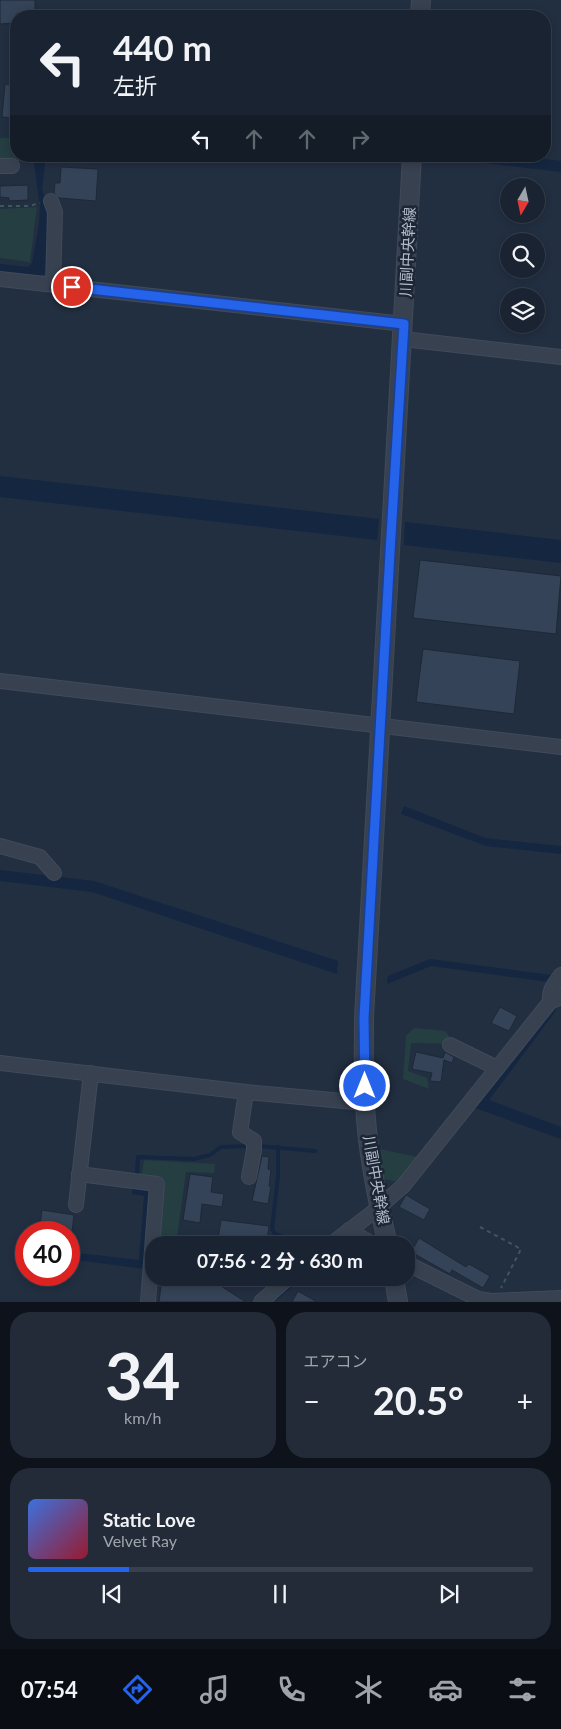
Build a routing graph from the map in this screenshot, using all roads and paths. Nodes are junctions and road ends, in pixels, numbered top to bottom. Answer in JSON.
{"nodes":[{"id":1,"x":412,"y":162,"type":"edge"},
{"id":2,"x":45,"y":202,"type":"joint"},
{"id":3,"x":0,"y":206,"type":"edge"},
{"id":4,"x":0,"y":279,"type":"edge"},
{"id":5,"x":53,"y":285,"type":"junction"},
{"id":6,"x":404,"y":331,"type":"junction"},
{"id":7,"x":561,"y":357,"type":"edge"},
{"id":8,"x":0,"y":681,"type":"edge"},
{"id":9,"x":381,"y":725,"type":"junction"},
{"id":10,"x":561,"y":747,"type":"edge"},
{"id":11,"x":0,"y":846,"type":"edge"},
{"id":12,"x":54,"y":873,"type":"dead end"},
{"id":13,"x":561,"y":975,"type":"edge"},
{"id":14,"x":555,"y":999,"type":"edge"},
{"id":15,"x":450,"y":1045,"type":"dead end"},
{"id":16,"x":0,"y":1063,"type":"edge"},
{"id":17,"x":497,"y":1068,"type":"junction"},
{"id":18,"x":91,"y":1073,"type":"junction"},
{"id":19,"x":246,"y":1092,"type":"junction"},
{"id":20,"x":365,"y":1104,"type":"junction"},
{"id":21,"x":79,"y":1174,"type":"junction"},
{"id":22,"x":249,"y":1177,"type":"dead end"},
{"id":23,"x":76,"y":1205,"type":"dead end"},
{"id":24,"x":379,"y":1207,"type":"junction"},
{"id":25,"x":480,"y":1227,"type":"dead end"},
{"id":26,"x":349,"y":1230,"type":"junction"},
{"id":27,"x":154,"y":1236,"type":"edge"},
{"id":28,"x":341,"y":1236,"type":"edge"},
{"id":29,"x":359,"y":1236,"type":"edge"},
{"id":30,"x":386,"y":1236,"type":"edge"},
{"id":31,"x":415,"y":1268,"type":"edge"},
{"id":32,"x":150,"y":1286,"type":"edge"},
{"id":33,"x":279,"y":1286,"type":"edge"},
{"id":34,"x":395,"y":1286,"type":"edge"},
{"id":35,"x":561,"y":1298,"type":"edge"},
{"id":36,"x":504,"y":1300,"type":"junction"},
{"id":37,"x":148,"y":1302,"type":"edge"},
{"id":38,"x":262,"y":1302,"type":"edge"},
{"id":39,"x":398,"y":1302,"type":"edge"}],
"edges":[{"from":1,"to":6,"type":"street","name":"川副中央幹線"},
{"from":2,"to":3,"type":"path"},
{"from":2,"to":5,"type":"street"},
{"from":4,"to":5,"type":"street"},
{"from":5,"to":6,"type":"street"},
{"from":6,"to":7,"type":"street"},
{"from":6,"to":9,"type":"street","name":"川副中央幹線"},
{"from":8,"to":9,"type":"street"},
{"from":9,"to":10,"type":"street"},
{"from":9,"to":20,"type":"street","name":"川副中央幹線"},
{"from":11,"to":12,"type":"street"},
{"from":13,"to":14,"type":"street"},
{"from":14,"to":17,"type":"street"},
{"from":15,"to":17,"type":"street"},
{"from":16,"to":18,"type":"street"},
{"from":17,"to":24,"type":"street"},
{"from":18,"to":19,"type":"street"},
{"from":18,"to":21,"type":"street"},
{"from":19,"to":20,"type":"street"},
{"from":19,"to":22,"type":"street"},
{"from":20,"to":24,"type":"street","name":"川副中央幹線"},
{"from":21,"to":23,"type":"street"},
{"from":21,"to":27,"type":"street"},
{"from":24,"to":26,"type":"street"},
{"from":24,"to":30,"type":"street","name":"川副中央幹線"},
{"from":25,"to":36,"type":"path"},
{"from":26,"to":28,"type":"street"},
{"from":26,"to":29,"type":"street"},
{"from":31,"to":36,"type":"street"},
{"from":32,"to":37,"type":"street"},
{"from":33,"to":38,"type":"street"},
{"from":34,"to":39,"type":"street"},
{"from":35,"to":36,"type":"street"}]}
